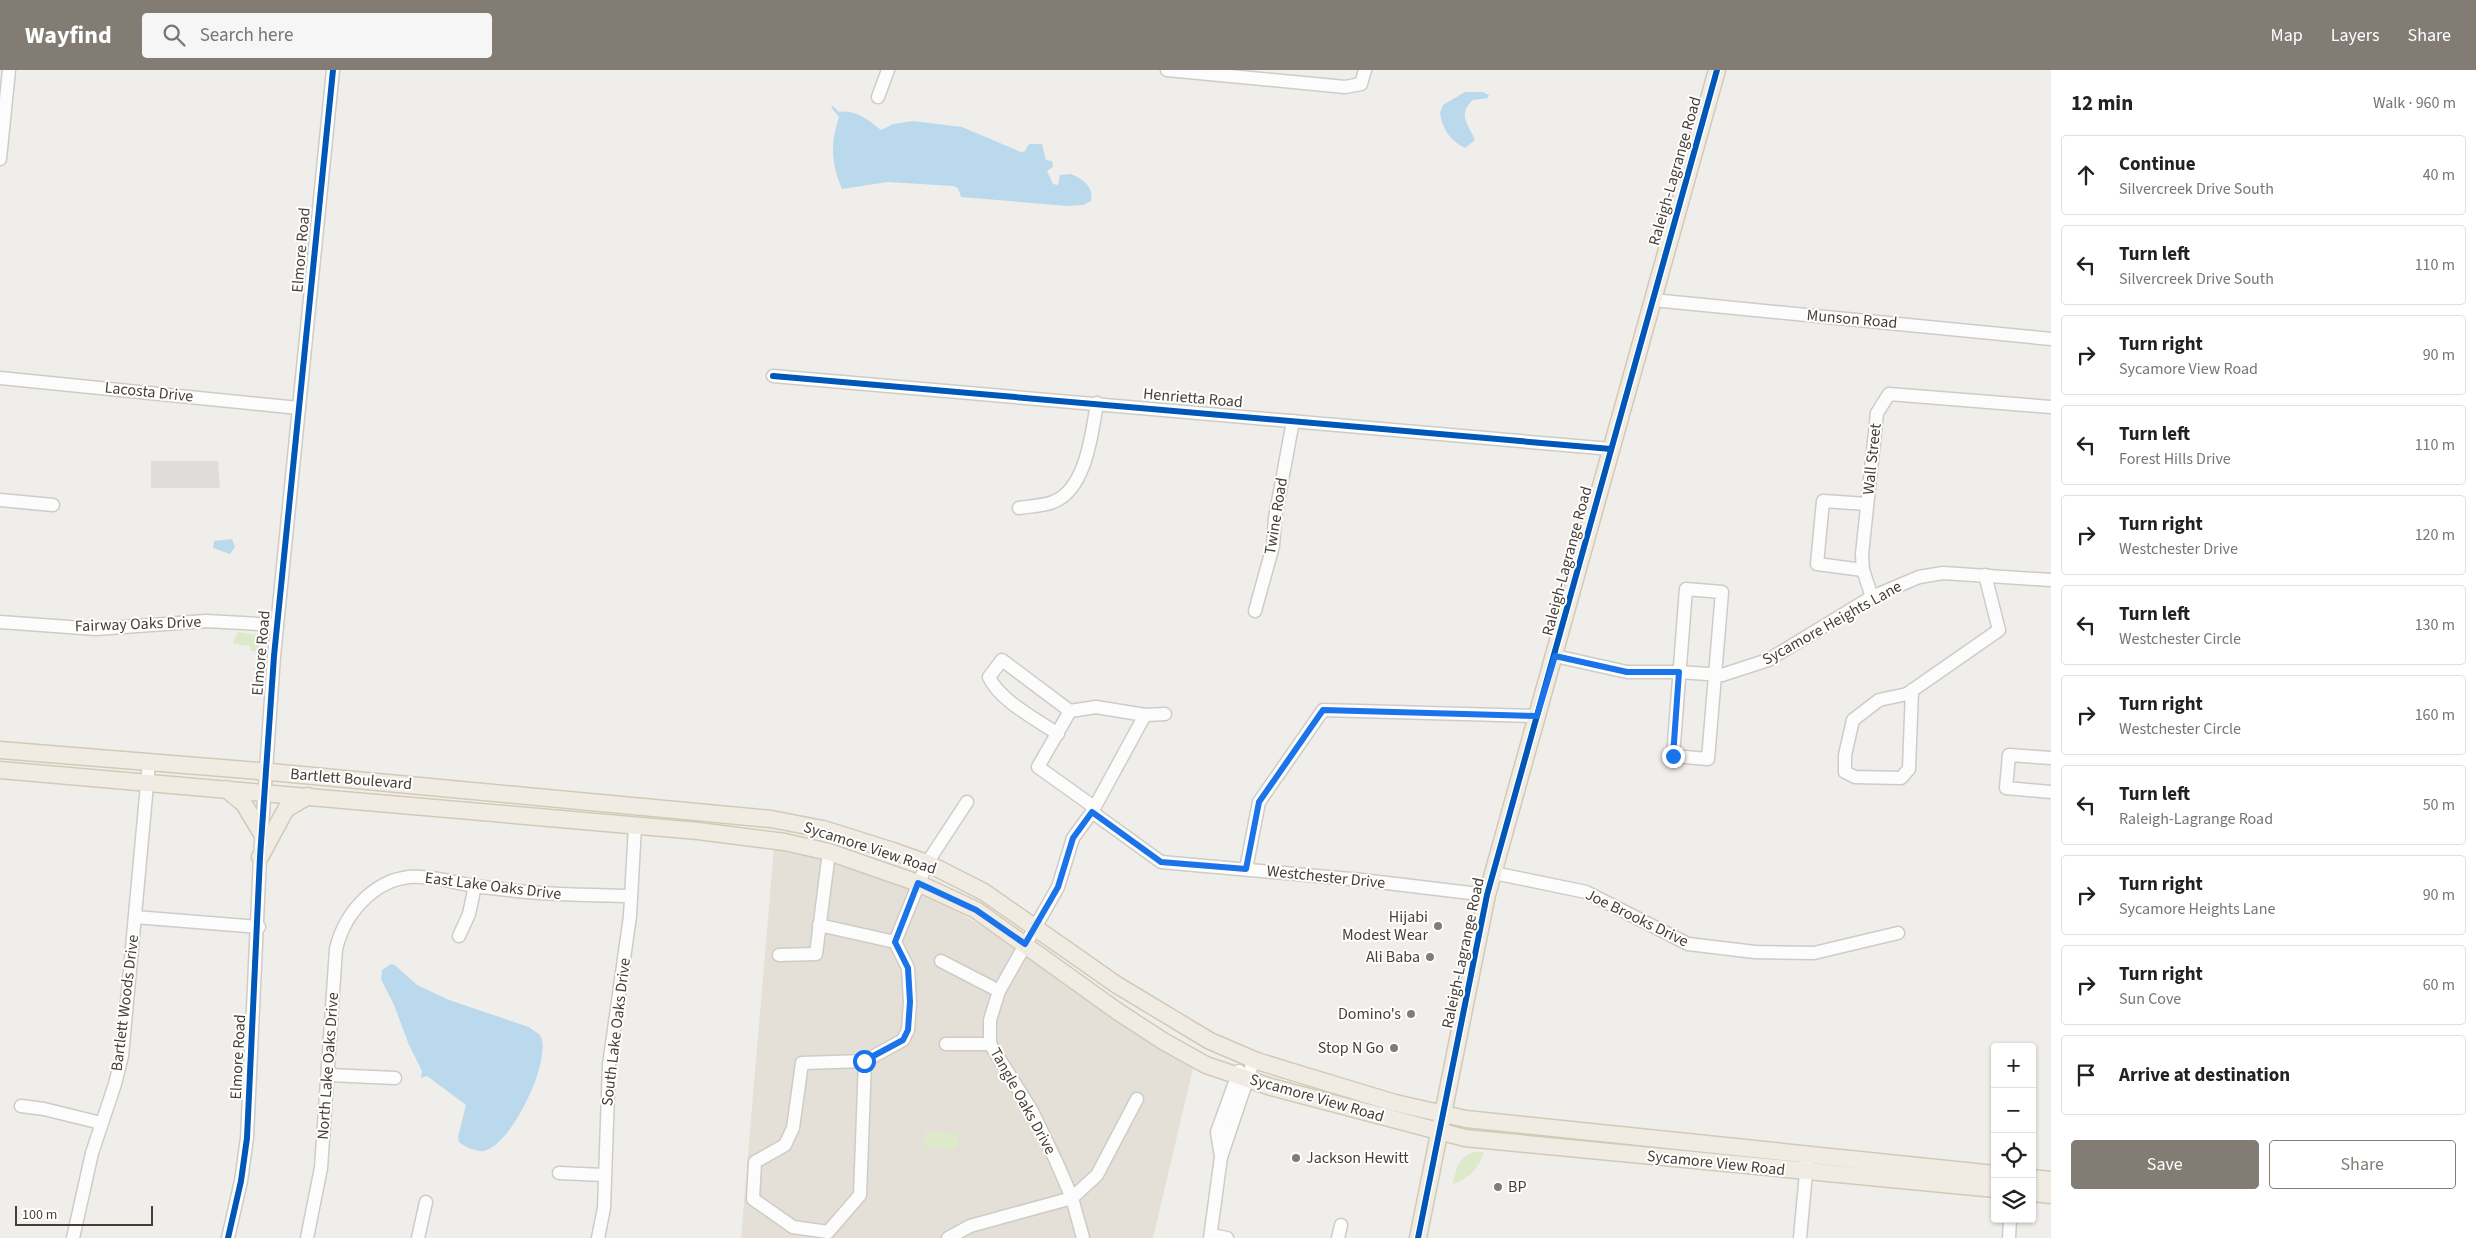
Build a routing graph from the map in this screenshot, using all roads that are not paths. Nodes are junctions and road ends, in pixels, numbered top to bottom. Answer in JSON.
{"nodes":[{"id":1,"x":9,"y":70,"type":"edge"},
{"id":2,"x":332,"y":70,"type":"edge"},
{"id":3,"x":1167,"y":70,"type":"edge"},
{"id":4,"x":1365,"y":70,"type":"edge"},
{"id":5,"x":1717,"y":70,"type":"edge"},
{"id":6,"x":884,"y":71,"type":"edge"},
{"id":7,"x":878,"y":97,"type":"dead end"},
{"id":8,"x":0,"y":159,"type":"edge"},
{"id":9,"x":1653,"y":300,"type":"junction"},
{"id":10,"x":2051,"y":339,"type":"edge"},
{"id":11,"x":773,"y":376,"type":"dead end"},
{"id":12,"x":0,"y":378,"type":"edge"},
{"id":13,"x":1097,"y":404,"type":"junction"},
{"id":14,"x":2051,"y":407,"type":"edge"},
{"id":15,"x":299,"y":408,"type":"junction"},
{"id":16,"x":1292,"y":421,"type":"junction"},
{"id":17,"x":1611,"y":448,"type":"junction"},
{"id":18,"x":0,"y":500,"type":"edge"},
{"id":19,"x":1867,"y":504,"type":"junction"},
{"id":20,"x":53,"y":505,"type":"dead end"},
{"id":21,"x":1019,"y":508,"type":"dead end"},
{"id":22,"x":1863,"y":570,"type":"junction"},
{"id":23,"x":1985,"y":575,"type":"junction"},
{"id":24,"x":2051,"y":580,"type":"edge"},
{"id":25,"x":1872,"y":597,"type":"junction"},
{"id":26,"x":1255,"y":611,"type":"dead end"},
{"id":27,"x":0,"y":622,"type":"edge"},
{"id":28,"x":277,"y":625,"type":"junction"},
{"id":29,"x":1555,"y":656,"type":"junction"},
{"id":30,"x":1679,"y":672,"type":"junction"},
{"id":31,"x":1716,"y":674,"type":"junction"},
{"id":32,"x":1912,"y":690,"type":"junction"},
{"id":33,"x":1070,"y":711,"type":"junction"},
{"id":34,"x":1165,"y":714,"type":"dead end"},
{"id":35,"x":1145,"y":715,"type":"junction"},
{"id":36,"x":1537,"y":716,"type":"junction"},
{"id":37,"x":1058,"y":734,"type":"junction"},
{"id":38,"x":0,"y":750,"type":"edge"},
{"id":39,"x":2051,"y":758,"type":"edge"},
{"id":40,"x":149,"y":762,"type":"junction"},
{"id":41,"x":0,"y":770,"type":"edge"},
{"id":42,"x":267,"y":772,"type":"junction"},
{"id":43,"x":147,"y":782,"type":"junction"},
{"id":44,"x":226,"y":789,"type":"junction"},
{"id":45,"x":482,"y":792,"type":"junction"},
{"id":46,"x":2051,"y":792,"type":"edge"},
{"id":47,"x":266,"y":793,"type":"junction"},
{"id":48,"x":308,"y":796,"type":"junction"},
{"id":49,"x":967,"y":802,"type":"dead end"},
{"id":50,"x":1093,"y":810,"type":"junction"},
{"id":51,"x":481,"y":812,"type":"junction"},
{"id":52,"x":702,"y":813,"type":"joint"},
{"id":53,"x":771,"y":819,"type":"junction"},
{"id":54,"x":635,"y":826,"type":"junction"},
{"id":55,"x":698,"y":831,"type":"joint"},
{"id":56,"x":262,"y":834,"type":"junction"},
{"id":57,"x":769,"y":840,"type":"junction"},
{"id":58,"x":830,"y":852,"type":"junction"},
{"id":59,"x":260,"y":857,"type":"junction"},
{"id":60,"x":1246,"y":869,"type":"junction"},
{"id":61,"x":1494,"y":873,"type":"junction"},
{"id":62,"x":922,"y":874,"type":"junction"},
{"id":63,"x":475,"y":886,"type":"junction"},
{"id":64,"x":1487,"y":895,"type":"junction"},
{"id":65,"x":631,"y":896,"type":"junction"},
{"id":66,"x":362,"y":900,"type":"joint"},
{"id":67,"x":135,"y":917,"type":"junction"},
{"id":68,"x":819,"y":925,"type":"junction"},
{"id":69,"x":259,"y":927,"type":"junction"},
{"id":70,"x":1898,"y":933,"type":"dead end"},
{"id":71,"x":459,"y":936,"type":"dead end"},
{"id":72,"x":1030,"y":936,"type":"junction"},
{"id":73,"x":895,"y":942,"type":"junction"},
{"id":74,"x":779,"y":955,"type":"dead end"},
{"id":75,"x":940,"y":961,"type":"dead end"},
{"id":76,"x":999,"y":992,"type":"junction"},
{"id":77,"x":946,"y":1044,"type":"dead end"},
{"id":78,"x":990,"y":1044,"type":"junction"},
{"id":79,"x":1249,"y":1058,"type":"junction"},
{"id":80,"x":864,"y":1061,"type":"junction"},
{"id":81,"x":328,"y":1074,"type":"junction"},
{"id":82,"x":1298,"y":1074,"type":"junction"},
{"id":83,"x":1242,"y":1077,"type":"junction"},
{"id":84,"x":396,"y":1078,"type":"dead end"},
{"id":85,"x":1294,"y":1093,"type":"junction"},
{"id":86,"x":1364,"y":1093,"type":"junction"},
{"id":87,"x":1138,"y":1099,"type":"dead end"},
{"id":88,"x":21,"y":1106,"type":"dead end"},
{"id":89,"x":1359,"y":1110,"type":"junction"},
{"id":90,"x":1443,"y":1114,"type":"junction"},
{"id":91,"x":101,"y":1123,"type":"junction"},
{"id":92,"x":1440,"y":1132,"type":"junction"},
{"id":93,"x":1808,"y":1155,"type":"junction"},
{"id":94,"x":1806,"y":1172,"type":"junction"},
{"id":95,"x":559,"y":1173,"type":"dead end"},
{"id":96,"x":1991,"y":1174,"type":"edge"},
{"id":97,"x":604,"y":1175,"type":"junction"},
{"id":98,"x":2036,"y":1178,"type":"edge"},
{"id":99,"x":2051,"y":1180,"type":"edge"},
{"id":100,"x":1991,"y":1190,"type":"edge"},
{"id":101,"x":2036,"y":1193,"type":"edge"},
{"id":102,"x":2051,"y":1195,"type":"edge"},
{"id":103,"x":1072,"y":1198,"type":"junction"},
{"id":104,"x":426,"y":1202,"type":"dead end"},
{"id":105,"x":2010,"y":1223,"type":"edge"},
{"id":106,"x":1341,"y":1225,"type":"dead end"},
{"id":107,"x":828,"y":1235,"type":"edge"},
{"id":108,"x":1211,"y":1236,"type":"edge"},
{"id":109,"x":72,"y":1238,"type":"edge"},
{"id":110,"x":228,"y":1238,"type":"edge"},
{"id":111,"x":307,"y":1238,"type":"edge"},
{"id":112,"x":418,"y":1238,"type":"edge"},
{"id":113,"x":598,"y":1238,"type":"edge"},
{"id":114,"x":948,"y":1238,"type":"edge"},
{"id":115,"x":1083,"y":1238,"type":"edge"},
{"id":116,"x":1227,"y":1238,"type":"edge"},
{"id":117,"x":1338,"y":1238,"type":"edge"},
{"id":118,"x":1418,"y":1238,"type":"edge"},
{"id":119,"x":1800,"y":1238,"type":"edge"},
{"id":120,"x":2008,"y":1238,"type":"edge"}],
"edges":[{"from":1,"to":8,"type":"street"},
{"from":2,"to":15,"type":"street","name":"Elmore Road"},
{"from":3,"to":4,"type":"street"},
{"from":5,"to":9,"type":"main road","name":"Raleigh-Lagrange Road"},
{"from":6,"to":7,"type":"street"},
{"from":9,"to":10,"type":"street","name":"Munson Road"},
{"from":9,"to":17,"type":"main road","name":"Raleigh-Lagrange Road"},
{"from":11,"to":13,"type":"street","name":"Henrietta Road"},
{"from":12,"to":15,"type":"street","name":"Lacosta Drive"},
{"from":13,"to":16,"type":"street","name":"Henrietta Road"},
{"from":13,"to":21,"type":"street"},
{"from":14,"to":19,"type":"street","name":"Wall Street"},
{"from":15,"to":28,"type":"street","name":"Elmore Road"},
{"from":16,"to":17,"type":"street","name":"Henrietta Road"},
{"from":16,"to":26,"type":"street","name":"Twine Road"},
{"from":17,"to":29,"type":"main road","name":"Raleigh-Lagrange Road"},
{"from":18,"to":20,"type":"street"},
{"from":19,"to":22,"type":"street","name":"Wall Street"},
{"from":19,"to":22,"type":"street"},
{"from":22,"to":25,"type":"street","name":"Wall Street"},
{"from":23,"to":24,"type":"street","name":"Sycamore Heights Lane"},
{"from":23,"to":25,"type":"street","name":"Sycamore Heights Lane"},
{"from":23,"to":32,"type":"street"},
{"from":25,"to":31,"type":"street","name":"Sycamore Heights Lane"},
{"from":27,"to":28,"type":"street","name":"Fairway Oaks Drive"},
{"from":28,"to":42,"type":"street","name":"Elmore Road"},
{"from":29,"to":30,"type":"street","name":"Sycamore Heights Lane"},
{"from":29,"to":36,"type":"main road","name":"Raleigh-Lagrange Road"},
{"from":30,"to":31,"type":"street","name":"Sycamore Heights Lane"},
{"from":30,"to":31,"type":"street"},
{"from":30,"to":31,"type":"street"},
{"from":32,"to":32,"type":"street"},
{"from":33,"to":35,"type":"street"},
{"from":33,"to":37,"type":"street"},
{"from":33,"to":37,"type":"street"},
{"from":34,"to":35,"type":"street"},
{"from":35,"to":50,"type":"street","name":"Tangle Oaks Drive"},
{"from":36,"to":60,"type":"street"},
{"from":36,"to":61,"type":"main road","name":"Raleigh-Lagrange Road"},
{"from":37,"to":50,"type":"street","name":"Westchester Drive"},
{"from":38,"to":40,"type":"main road","name":"Bartlett Boulevard"},
{"from":39,"to":46,"type":"street"},
{"from":40,"to":42,"type":"main road","name":"Bartlett Boulevard"},
{"from":40,"to":43,"type":"street","name":"Bartlett Woods Drive"},
{"from":41,"to":43,"type":"main road","name":"Bartlett Boulevard"},
{"from":42,"to":45,"type":"main road","name":"Bartlett Boulevard"},
{"from":42,"to":47,"type":"street","name":"Elmore Road"},
{"from":43,"to":44,"type":"main road","name":"Bartlett Boulevard"},
{"from":43,"to":67,"type":"street","name":"Bartlett Woods Drive"},
{"from":44,"to":47,"type":"main road","name":"Bartlett Boulevard"},
{"from":44,"to":56,"type":"main road"},
{"from":45,"to":51,"type":"main road"},
{"from":45,"to":52,"type":"main road","name":"Bartlett Boulevard"},
{"from":47,"to":48,"type":"main road","name":"Bartlett Boulevard"},
{"from":47,"to":56,"type":"street","name":"Elmore Road"},
{"from":48,"to":51,"type":"main road","name":"Bartlett Boulevard"},
{"from":48,"to":59,"type":"main road"},
{"from":49,"to":62,"type":"street"},
{"from":50,"to":60,"type":"street","name":"Westchester Drive"},
{"from":50,"to":72,"type":"street","name":"Tangle Oaks Drive"},
{"from":51,"to":54,"type":"main road","name":"Bartlett Boulevard"},
{"from":52,"to":53,"type":"main road","name":"Sycamore View Road"},
{"from":53,"to":57,"type":"main road"},
{"from":53,"to":62,"type":"main road","name":"Sycamore View Road"},
{"from":54,"to":55,"type":"main road","name":"Bartlett Boulevard"},
{"from":54,"to":65,"type":"street","name":"South Lake Oaks Drive"},
{"from":55,"to":57,"type":"main road","name":"Sycamore View Road"},
{"from":56,"to":59,"type":"street","name":"Elmore Road"},
{"from":57,"to":58,"type":"main road","name":"Sycamore View Road"},
{"from":58,"to":62,"type":"main road","name":"Sycamore View Road"},
{"from":58,"to":68,"type":"street"},
{"from":59,"to":69,"type":"street","name":"Elmore Road"},
{"from":60,"to":64,"type":"street","name":"Westchester Drive"},
{"from":61,"to":64,"type":"main road","name":"Raleigh-Lagrange Road"},
{"from":61,"to":70,"type":"street","name":"Joe Brooks Drive"},
{"from":62,"to":72,"type":"main road","name":"Sycamore View Road"},
{"from":62,"to":73,"type":"street"},
{"from":63,"to":65,"type":"street","name":"East Lake Oaks Drive"},
{"from":63,"to":66,"type":"street","name":"East Lake Oaks Drive"},
{"from":63,"to":71,"type":"street"},
{"from":64,"to":90,"type":"main road","name":"Raleigh-Lagrange Road"},
{"from":65,"to":97,"type":"street","name":"South Lake Oaks Drive"},
{"from":66,"to":81,"type":"street","name":"North Lake Oaks Drive"},
{"from":67,"to":69,"type":"street"},
{"from":67,"to":91,"type":"street","name":"Bartlett Woods Drive"},
{"from":68,"to":73,"type":"street"},
{"from":68,"to":74,"type":"street"},
{"from":69,"to":110,"type":"street","name":"Elmore Road"},
{"from":72,"to":76,"type":"street","name":"Tangle Oaks Drive"},
{"from":72,"to":79,"type":"main road","name":"Sycamore View Road"},
{"from":72,"to":83,"type":"main road","name":"Sycamore View Road"},
{"from":73,"to":80,"type":"street"},
{"from":75,"to":76,"type":"street"},
{"from":76,"to":78,"type":"street","name":"Tangle Oaks Drive"},
{"from":77,"to":78,"type":"street"},
{"from":78,"to":103,"type":"street","name":"Tangle Oaks Drive"},
{"from":79,"to":82,"type":"main road","name":"Sycamore View Road"},
{"from":79,"to":83,"type":"street"},
{"from":80,"to":107,"type":"street"},
{"from":80,"to":107,"type":"street"},
{"from":81,"to":84,"type":"street"},
{"from":81,"to":111,"type":"street","name":"North Lake Oaks Drive"},
{"from":82,"to":85,"type":"main road"},
{"from":82,"to":86,"type":"main road","name":"Sycamore View Road"},
{"from":83,"to":85,"type":"main road","name":"Sycamore View Road"},
{"from":83,"to":108,"type":"street"},
{"from":85,"to":89,"type":"main road","name":"Sycamore View Road"},
{"from":86,"to":89,"type":"main road"},
{"from":86,"to":90,"type":"main road","name":"Sycamore View Road"},
{"from":87,"to":103,"type":"street"},
{"from":88,"to":91,"type":"street"},
{"from":89,"to":92,"type":"main road","name":"Sycamore View Road"},
{"from":90,"to":92,"type":"main road","name":"Raleigh-Lagrange Road"},
{"from":90,"to":93,"type":"main road","name":"Sycamore View Road"},
{"from":91,"to":109,"type":"street","name":"Bartlett Woods Drive"},
{"from":92,"to":94,"type":"main road","name":"Sycamore View Road"},
{"from":92,"to":118,"type":"main road","name":"Raleigh-Lagrange Road"},
{"from":93,"to":94,"type":"street"},
{"from":93,"to":96,"type":"main road","name":"Sycamore View Road"},
{"from":94,"to":100,"type":"main road","name":"Sycamore View Road"},
{"from":94,"to":119,"type":"street"},
{"from":95,"to":97,"type":"street"},
{"from":97,"to":113,"type":"street","name":"South Lake Oaks Drive"},
{"from":98,"to":99,"type":"main road"},
{"from":101,"to":102,"type":"main road"},
{"from":103,"to":114,"type":"street"},
{"from":103,"to":115,"type":"street","name":"Tangle Oaks Drive"},
{"from":104,"to":112,"type":"street"},
{"from":105,"to":120,"type":"street"},
{"from":106,"to":117,"type":"street"},
{"from":108,"to":116,"type":"street"}]}
